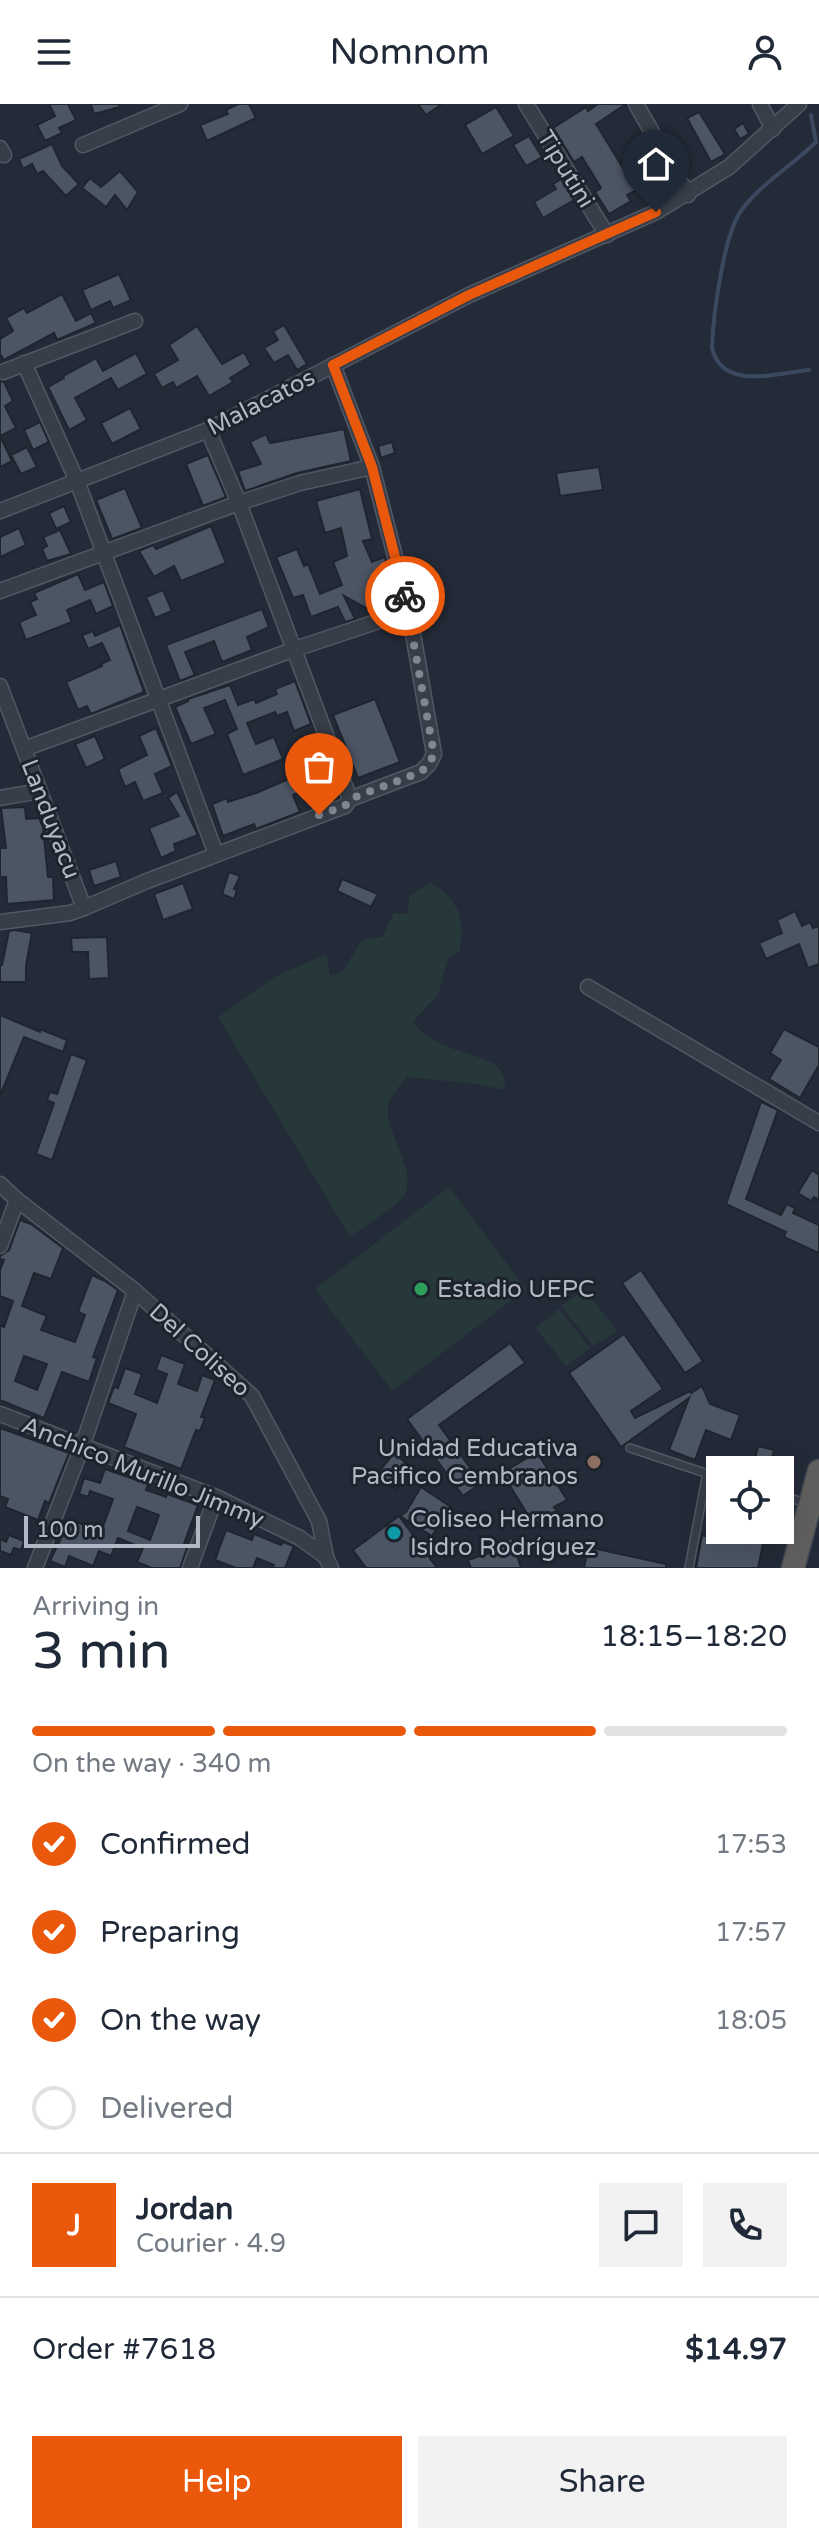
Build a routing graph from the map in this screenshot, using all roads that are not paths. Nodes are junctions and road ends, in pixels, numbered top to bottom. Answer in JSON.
{"nodes":[{"id":1,"x":180,"y":104,"type":"edge"},
{"id":2,"x":526,"y":104,"type":"edge"},
{"id":3,"x":636,"y":104,"type":"edge"},
{"id":4,"x":760,"y":104,"type":"edge"},
{"id":5,"x":799,"y":104,"type":"edge"},
{"id":6,"x":773,"y":129,"type":"junction"},
{"id":7,"x":83,"y":145,"type":"dead end"},
{"id":8,"x":688,"y":195,"type":"junction"},
{"id":9,"x":607,"y":235,"type":"junction"},
{"id":10,"x":135,"y":321,"type":"dead end"},
{"id":11,"x":24,"y":363,"type":"junction"},
{"id":12,"x":333,"y":365,"type":"junction"},
{"id":13,"x":3,"y":372,"type":"dead end"},
{"id":14,"x":208,"y":430,"type":"junction"},
{"id":15,"x":372,"y":467,"type":"junction"},
{"id":16,"x":77,"y":481,"type":"junction"},
{"id":17,"x":239,"y":503,"type":"junction"},
{"id":18,"x":0,"y":511,"type":"edge"},
{"id":19,"x":104,"y":551,"type":"junction"},
{"id":20,"x":0,"y":591,"type":"edge"},
{"id":21,"x":409,"y":611,"type":"junction"},
{"id":22,"x":295,"y":649,"type":"junction"},
{"id":23,"x":0,"y":686,"type":"edge"},
{"id":24,"x":159,"y":699,"type":"junction"},
{"id":25,"x":24,"y":749,"type":"junction"},
{"id":26,"x":40,"y":791,"type":"junction"},
{"id":27,"x":0,"y":798,"type":"edge"},
{"id":28,"x":350,"y":799,"type":"junction"},
{"id":29,"x":216,"y":854,"type":"junction"},
{"id":30,"x":84,"y":908,"type":"junction"},
{"id":31,"x":0,"y":922,"type":"edge"},
{"id":32,"x":588,"y":987,"type":"dead end"},
{"id":33,"x":819,"y":1123,"type":"edge"},
{"id":34,"x":0,"y":1184,"type":"edge"},
{"id":35,"x":17,"y":1200,"type":"junction"},
{"id":36,"x":0,"y":1246,"type":"edge"},
{"id":37,"x":135,"y":1291,"type":"junction"},
{"id":38,"x":0,"y":1414,"type":"edge"},
{"id":39,"x":83,"y":1444,"type":"junction"},
{"id":40,"x":630,"y":1448,"type":"dead end"},
{"id":41,"x":819,"y":1471,"type":"edge"},
{"id":42,"x":706,"y":1473,"type":"edge"},
{"id":43,"x":706,"y":1478,"type":"edge"},
{"id":44,"x":216,"y":1497,"type":"junction"},
{"id":45,"x":794,"y":1500,"type":"edge"},
{"id":46,"x":808,"y":1504,"type":"junction"},
{"id":47,"x":329,"y":1562,"type":"edge"},
{"id":48,"x":35,"y":1568,"type":"edge"},
{"id":49,"x":190,"y":1568,"type":"edge"},
{"id":50,"x":689,"y":1568,"type":"edge"},
{"id":51,"x":793,"y":1568,"type":"edge"}],
"edges":[{"from":1,"to":7,"type":"street"},
{"from":2,"to":9,"type":"street","name":"Tiputini"},
{"from":3,"to":8,"type":"street"},
{"from":4,"to":6,"type":"street"},
{"from":5,"to":6,"type":"street","name":"Malacatos"},
{"from":6,"to":8,"type":"street","name":"Malacatos"},
{"from":8,"to":9,"type":"street","name":"Malacatos"},
{"from":9,"to":12,"type":"street","name":"Malacatos"},
{"from":10,"to":11,"type":"street"},
{"from":11,"to":13,"type":"street"},
{"from":11,"to":16,"type":"street"},
{"from":12,"to":14,"type":"street","name":"Malacatos"},
{"from":12,"to":15,"type":"street"},
{"from":14,"to":16,"type":"street","name":"Malacatos"},
{"from":14,"to":17,"type":"street"},
{"from":15,"to":17,"type":"street"},
{"from":15,"to":21,"type":"street"},
{"from":16,"to":18,"type":"street","name":"Malacatos"},
{"from":16,"to":19,"type":"street"},
{"from":17,"to":19,"type":"street"},
{"from":17,"to":22,"type":"street"},
{"from":19,"to":20,"type":"street"},
{"from":19,"to":24,"type":"street"},
{"from":21,"to":22,"type":"street"},
{"from":21,"to":28,"type":"street"},
{"from":22,"to":24,"type":"street"},
{"from":22,"to":28,"type":"street"},
{"from":23,"to":25,"type":"street","name":"Landuyacu"},
{"from":24,"to":25,"type":"street"},
{"from":24,"to":29,"type":"street"},
{"from":25,"to":26,"type":"street","name":"Landuyacu"},
{"from":26,"to":27,"type":"street"},
{"from":26,"to":30,"type":"street","name":"Landuyacu"},
{"from":28,"to":29,"type":"street"},
{"from":29,"to":30,"type":"street"},
{"from":30,"to":31,"type":"street"},
{"from":32,"to":33,"type":"street"},
{"from":34,"to":35,"type":"street","name":"Del Coliseo"},
{"from":35,"to":36,"type":"street"},
{"from":35,"to":37,"type":"street","name":"Del Coliseo"},
{"from":37,"to":39,"type":"street"},
{"from":37,"to":47,"type":"street","name":"Del Coliseo"},
{"from":38,"to":39,"type":"street","name":"Anchico Murillo Jimmy"},
{"from":39,"to":44,"type":"street","name":"Anchico Murillo Jimmy"},
{"from":39,"to":48,"type":"street"},
{"from":40,"to":42,"type":"lane"},
{"from":41,"to":46,"type":"highway"},
{"from":43,"to":50,"type":"lane"},
{"from":44,"to":47,"type":"street","name":"Anchico Murillo Jimmy"},
{"from":44,"to":49,"type":"street"},
{"from":45,"to":46,"type":"lane"},
{"from":46,"to":51,"type":"highway"}]}
